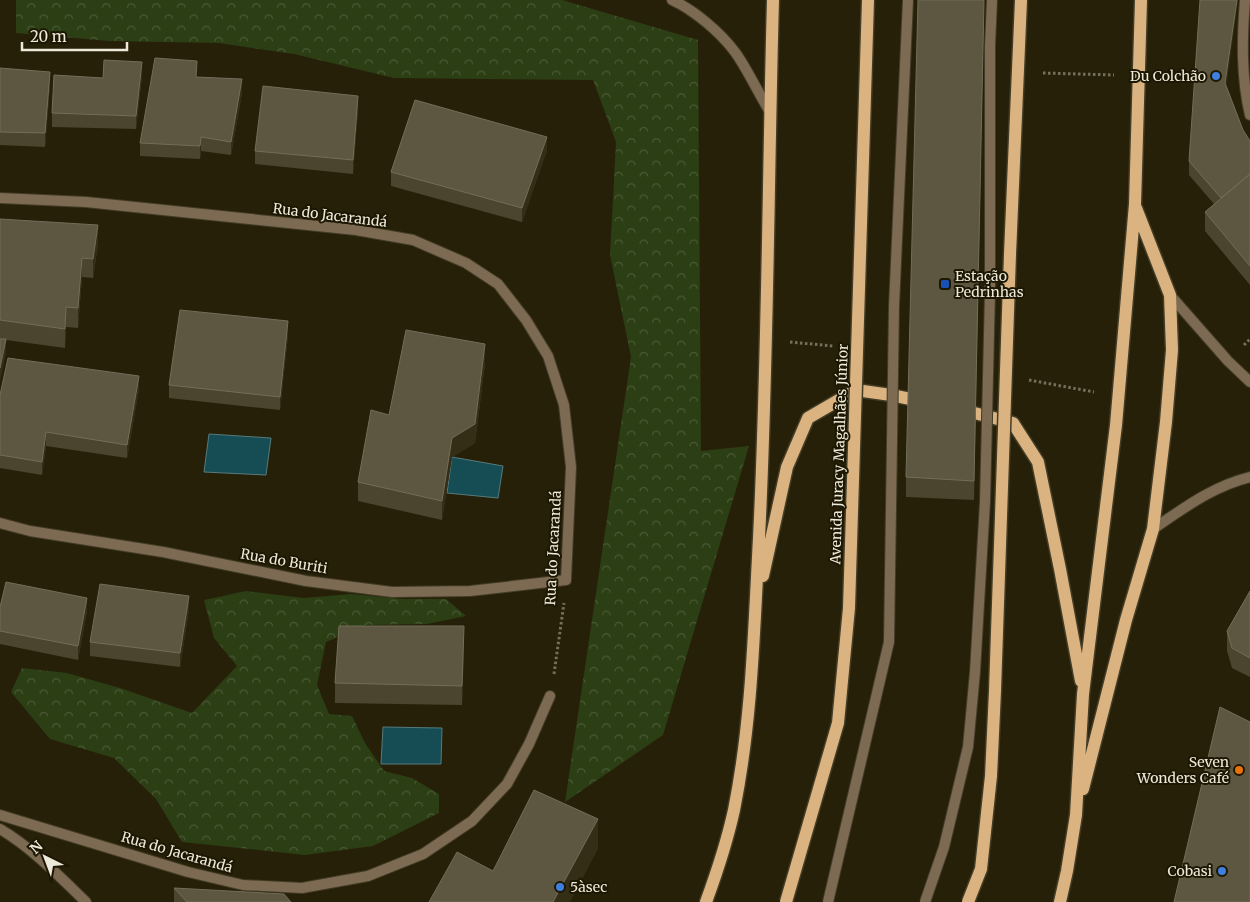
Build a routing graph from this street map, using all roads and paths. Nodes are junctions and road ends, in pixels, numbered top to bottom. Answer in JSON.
{"nodes":[{"id":1,"x":672,"y":0,"type":"edge"},
{"id":2,"x":773,"y":0,"type":"edge"},
{"id":3,"x":868,"y":0,"type":"edge"},
{"id":4,"x":908,"y":0,"type":"edge"},
{"id":5,"x":992,"y":0,"type":"edge"},
{"id":6,"x":1021,"y":0,"type":"edge"},
{"id":7,"x":1141,"y":0,"type":"edge"},
{"id":8,"x":1246,"y":0,"type":"edge"},
{"id":9,"x":1040,"y":73,"type":"dead end"},
{"id":10,"x":1115,"y":74,"type":"dead end"},
{"id":11,"x":770,"y":112,"type":"junction"},
{"id":12,"x":1250,"y":115,"type":"edge"},
{"id":13,"x":0,"y":198,"type":"edge"},
{"id":14,"x":1135,"y":204,"type":"junction"},
{"id":15,"x":1170,"y":296,"type":"junction"},
{"id":16,"x":1250,"y":382,"type":"edge"},
{"id":17,"x":1250,"y":477,"type":"edge"},
{"id":18,"x":0,"y":523,"type":"edge"},
{"id":19,"x":1153,"y":529,"type":"junction"},
{"id":20,"x":566,"y":580,"type":"junction"},
{"id":21,"x":755,"y":613,"type":"junction"},
{"id":22,"x":1083,"y":694,"type":"junction"},
{"id":23,"x":550,"y":696,"type":"joint"},
{"id":24,"x":1076,"y":815,"type":"junction"},
{"id":25,"x":0,"y":816,"type":"edge"},
{"id":26,"x":0,"y":829,"type":"edge"},
{"id":27,"x":86,"y":902,"type":"edge"},
{"id":28,"x":706,"y":902,"type":"edge"},
{"id":29,"x":786,"y":902,"type":"edge"},
{"id":30,"x":828,"y":902,"type":"edge"},
{"id":31,"x":925,"y":902,"type":"edge"},
{"id":32,"x":968,"y":902,"type":"edge"},
{"id":33,"x":1060,"y":902,"type":"edge"}],
"edges":[{"from":1,"to":11,"type":"street"},
{"from":2,"to":11,"type":"main road"},
{"from":3,"to":29,"type":"main road","name":"Avenida Juracy Magalhães Júnior","bridge":true},
{"from":4,"to":30,"type":"street","bridge":true},
{"from":5,"to":31,"type":"street","bridge":true},
{"from":6,"to":32,"type":"main road","bridge":true},
{"from":7,"to":14,"type":"main road"},
{"from":8,"to":12,"type":"street"},
{"from":9,"to":10,"type":"path"},
{"from":11,"to":21,"type":"main road"},
{"from":13,"to":20,"type":"street","name":"Rua do Jacarandá"},
{"from":14,"to":15,"type":"main road"},
{"from":14,"to":22,"type":"main road"},
{"from":15,"to":16,"type":"street"},
{"from":15,"to":19,"type":"main road"},
{"from":17,"to":19,"type":"street"},
{"from":18,"to":20,"type":"street","name":"Rua do Buriti"},
{"from":19,"to":24,"type":"main road"},
{"from":20,"to":23,"type":"path","name":"Rua do Jacarandá"},
{"from":21,"to":22,"type":"main road"},
{"from":21,"to":28,"type":"main road"},
{"from":22,"to":24,"type":"main road"},
{"from":23,"to":25,"type":"street","name":"Rua do Jacarandá"},
{"from":24,"to":33,"type":"main road"},
{"from":26,"to":27,"type":"street"}]}
